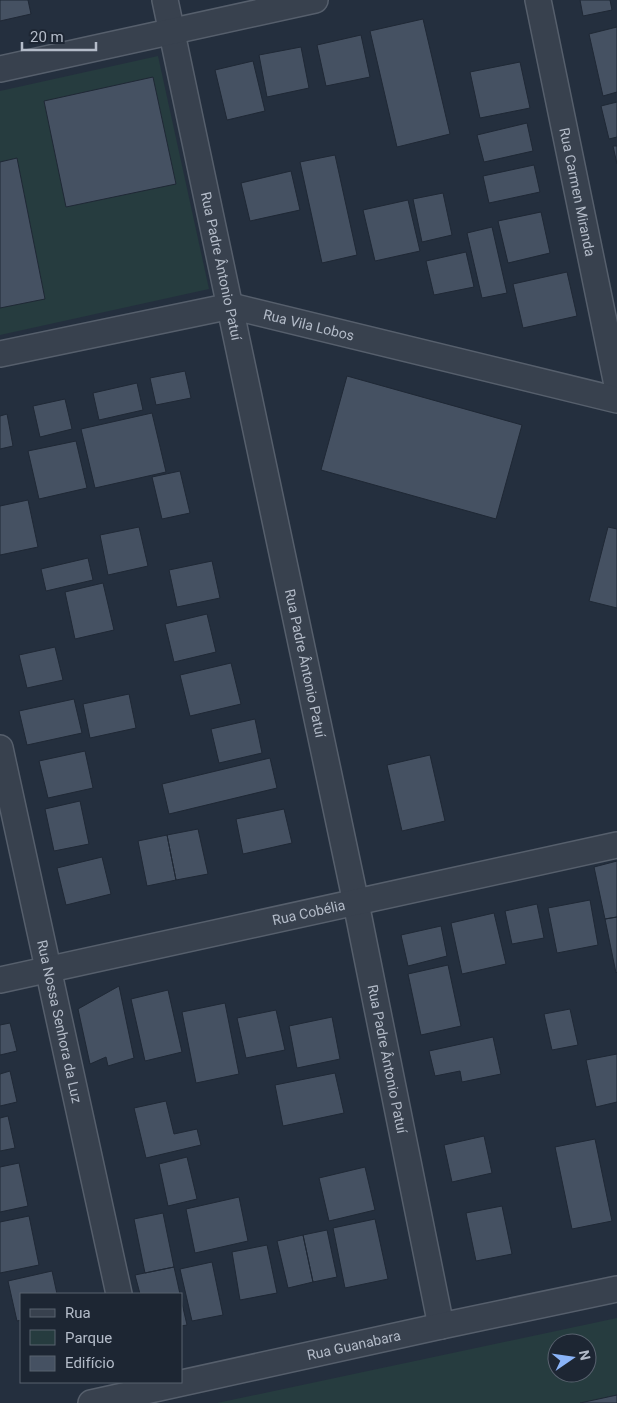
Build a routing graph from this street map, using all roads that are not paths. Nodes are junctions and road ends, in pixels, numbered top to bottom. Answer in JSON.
{"nodes":[{"id":1,"x":165,"y":0,"type":"edge"},
{"id":2,"x":315,"y":0,"type":"edge"},
{"id":3,"x":538,"y":0,"type":"edge"},
{"id":4,"x":172,"y":30,"type":"junction"},
{"id":5,"x":0,"y":69,"type":"edge"},
{"id":6,"x":231,"y":306,"type":"junction"},
{"id":7,"x":0,"y":354,"type":"edge"},
{"id":8,"x":617,"y":384,"type":"edge"},
{"id":9,"x":617,"y":400,"type":"edge"},
{"id":10,"x":0,"y":748,"type":"edge"},
{"id":11,"x":617,"y":845,"type":"edge"},
{"id":12,"x":356,"y":903,"type":"junction"},
{"id":13,"x":48,"y":970,"type":"junction"},
{"id":14,"x":0,"y":980,"type":"edge"},
{"id":15,"x":617,"y":1289,"type":"edge"},
{"id":16,"x":118,"y":1293,"type":"edge"},
{"id":17,"x":441,"y":1326,"type":"junction"},
{"id":18,"x":182,"y":1378,"type":"edge"},
{"id":19,"x":159,"y":1383,"type":"edge"},
{"id":20,"x":139,"y":1387,"type":"edge"},
{"id":21,"x":91,"y":1403,"type":"edge"}],
"edges":[{"from":1,"to":4,"type":"street","name":"Rua Padre Ântonio Patuí"},
{"from":2,"to":4,"type":"street"},
{"from":3,"to":8,"type":"street","name":"Rua Carmen Miranda"},
{"from":4,"to":5,"type":"street"},
{"from":4,"to":6,"type":"street","name":"Rua Padre Ântonio Patuí"},
{"from":6,"to":7,"type":"street","name":"Rua Vila Lobos"},
{"from":6,"to":9,"type":"street","name":"Rua Vila Lobos"},
{"from":6,"to":12,"type":"street","name":"Rua Padre Ântonio Patuí"},
{"from":10,"to":13,"type":"street","name":"Rua Nossa Senhora da Luz"},
{"from":11,"to":12,"type":"street","name":"Rua Cobélia"},
{"from":12,"to":13,"type":"street","name":"Rua Cobélia"},
{"from":12,"to":17,"type":"street","name":"Rua Padre Ântonio Patuí"},
{"from":13,"to":14,"type":"street","name":"Rua Cobélia"},
{"from":13,"to":16,"type":"street","name":"Rua Nossa Senhora da Luz"},
{"from":15,"to":17,"type":"street","name":"Rua Guanabara"},
{"from":17,"to":18,"type":"street","name":"Rua Guanabara"},
{"from":19,"to":20,"type":"street","name":"Rua Guanabara"},
{"from":20,"to":21,"type":"street","name":"Rua Guanabara"}]}
